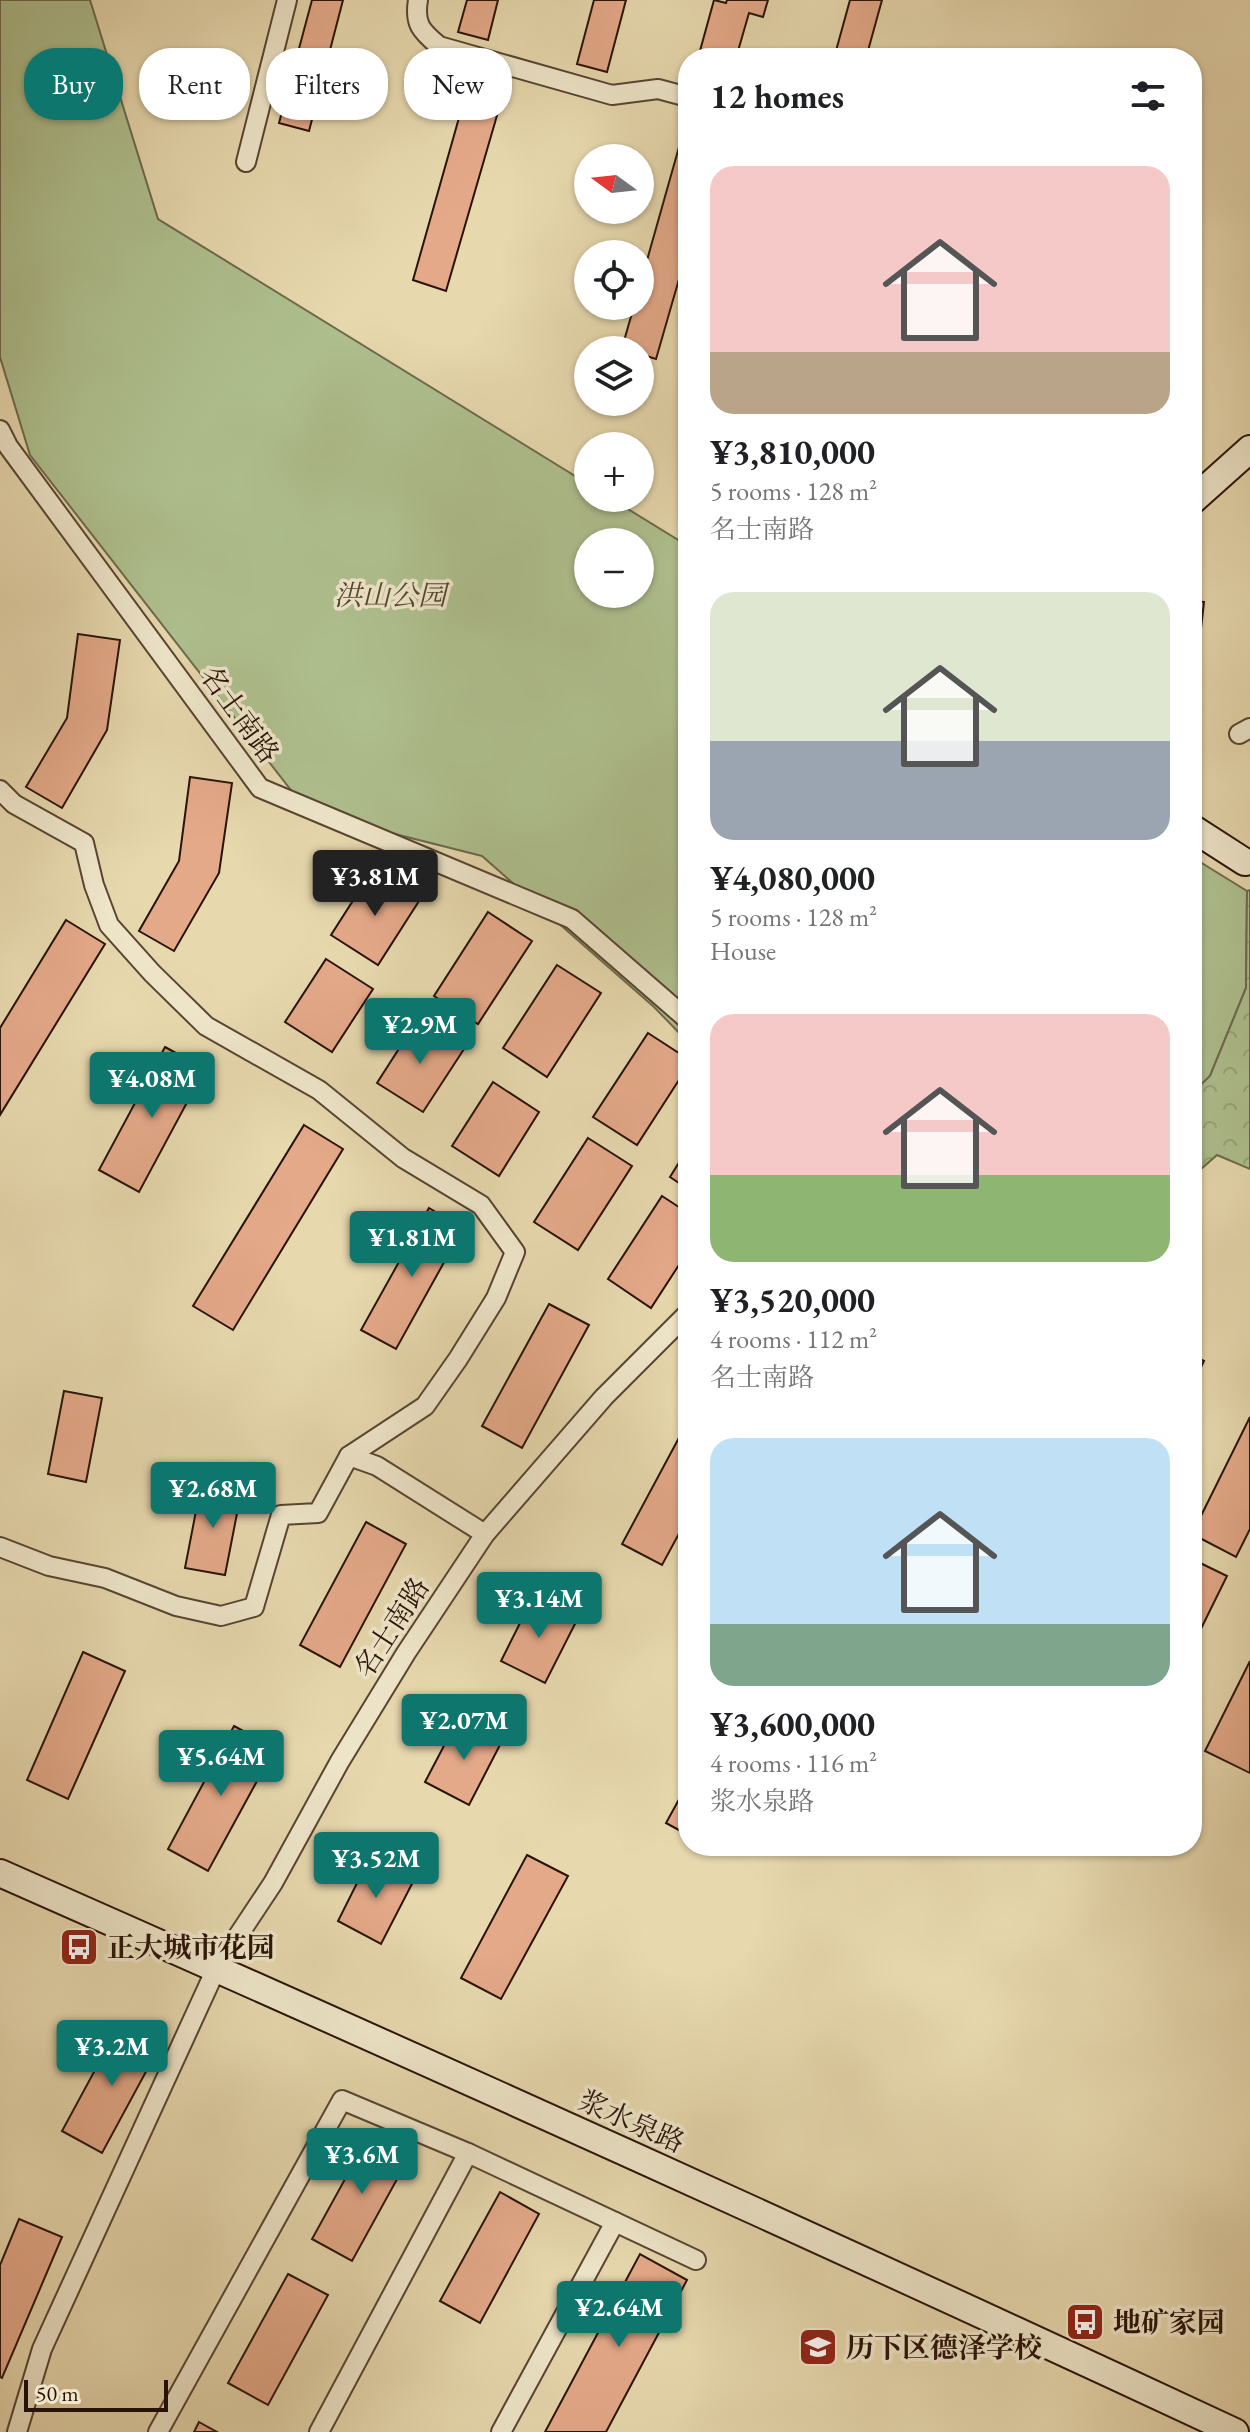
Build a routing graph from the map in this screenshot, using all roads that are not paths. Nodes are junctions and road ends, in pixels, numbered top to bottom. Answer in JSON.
{"nodes":[{"id":1,"x":287,"y":0,"type":"edge"},
{"id":2,"x":418,"y":0,"type":"edge"},
{"id":3,"x":678,"y":94,"type":"edge"},
{"id":4,"x":246,"y":162,"type":"dead end"},
{"id":5,"x":0,"y":430,"type":"edge"},
{"id":6,"x":1250,"y":449,"type":"edge"},
{"id":7,"x":1202,"y":492,"type":"edge"},
{"id":8,"x":0,"y":790,"type":"edge"},
{"id":9,"x":1202,"y":834,"type":"edge"},
{"id":10,"x":1245,"y":862,"type":"dead end"},
{"id":11,"x":678,"y":1011,"type":"edge"},
{"id":12,"x":678,"y":1323,"type":"edge"},
{"id":13,"x":349,"y":1456,"type":"junction"},
{"id":14,"x":485,"y":1534,"type":"junction"},
{"id":15,"x":0,"y":1547,"type":"edge"},
{"id":16,"x":0,"y":1873,"type":"edge"},
{"id":17,"x":216,"y":1969,"type":"junction"},
{"id":18,"x":468,"y":2153,"type":"junction"},
{"id":19,"x":615,"y":2222,"type":"junction"},
{"id":20,"x":696,"y":2260,"type":"dead end"},
{"id":21,"x":17,"y":2432,"type":"edge"},
{"id":22,"x":158,"y":2432,"type":"edge"},
{"id":23,"x":319,"y":2432,"type":"edge"},
{"id":24,"x":501,"y":2432,"type":"edge"},
{"id":25,"x":1235,"y":2432,"type":"edge"}],
"edges":[{"from":1,"to":4,"type":"street"},
{"from":2,"to":3,"type":"street"},
{"from":5,"to":11,"type":"street","name":"名士南路"},
{"from":6,"to":7,"type":"main road"},
{"from":8,"to":13,"type":"street"},
{"from":9,"to":10,"type":"main road"},
{"from":12,"to":14,"type":"street","name":"名士南路"},
{"from":13,"to":14,"type":"street"},
{"from":13,"to":15,"type":"street"},
{"from":14,"to":17,"type":"street","name":"名士南路"},
{"from":16,"to":17,"type":"main road","name":"浆水泉路"},
{"from":17,"to":21,"type":"street","name":"名士南路"},
{"from":17,"to":25,"type":"main road","name":"浆水泉路"},
{"from":18,"to":19,"type":"street"},
{"from":18,"to":22,"type":"street"},
{"from":18,"to":23,"type":"street"},
{"from":19,"to":20,"type":"street"},
{"from":19,"to":24,"type":"street"}]}
